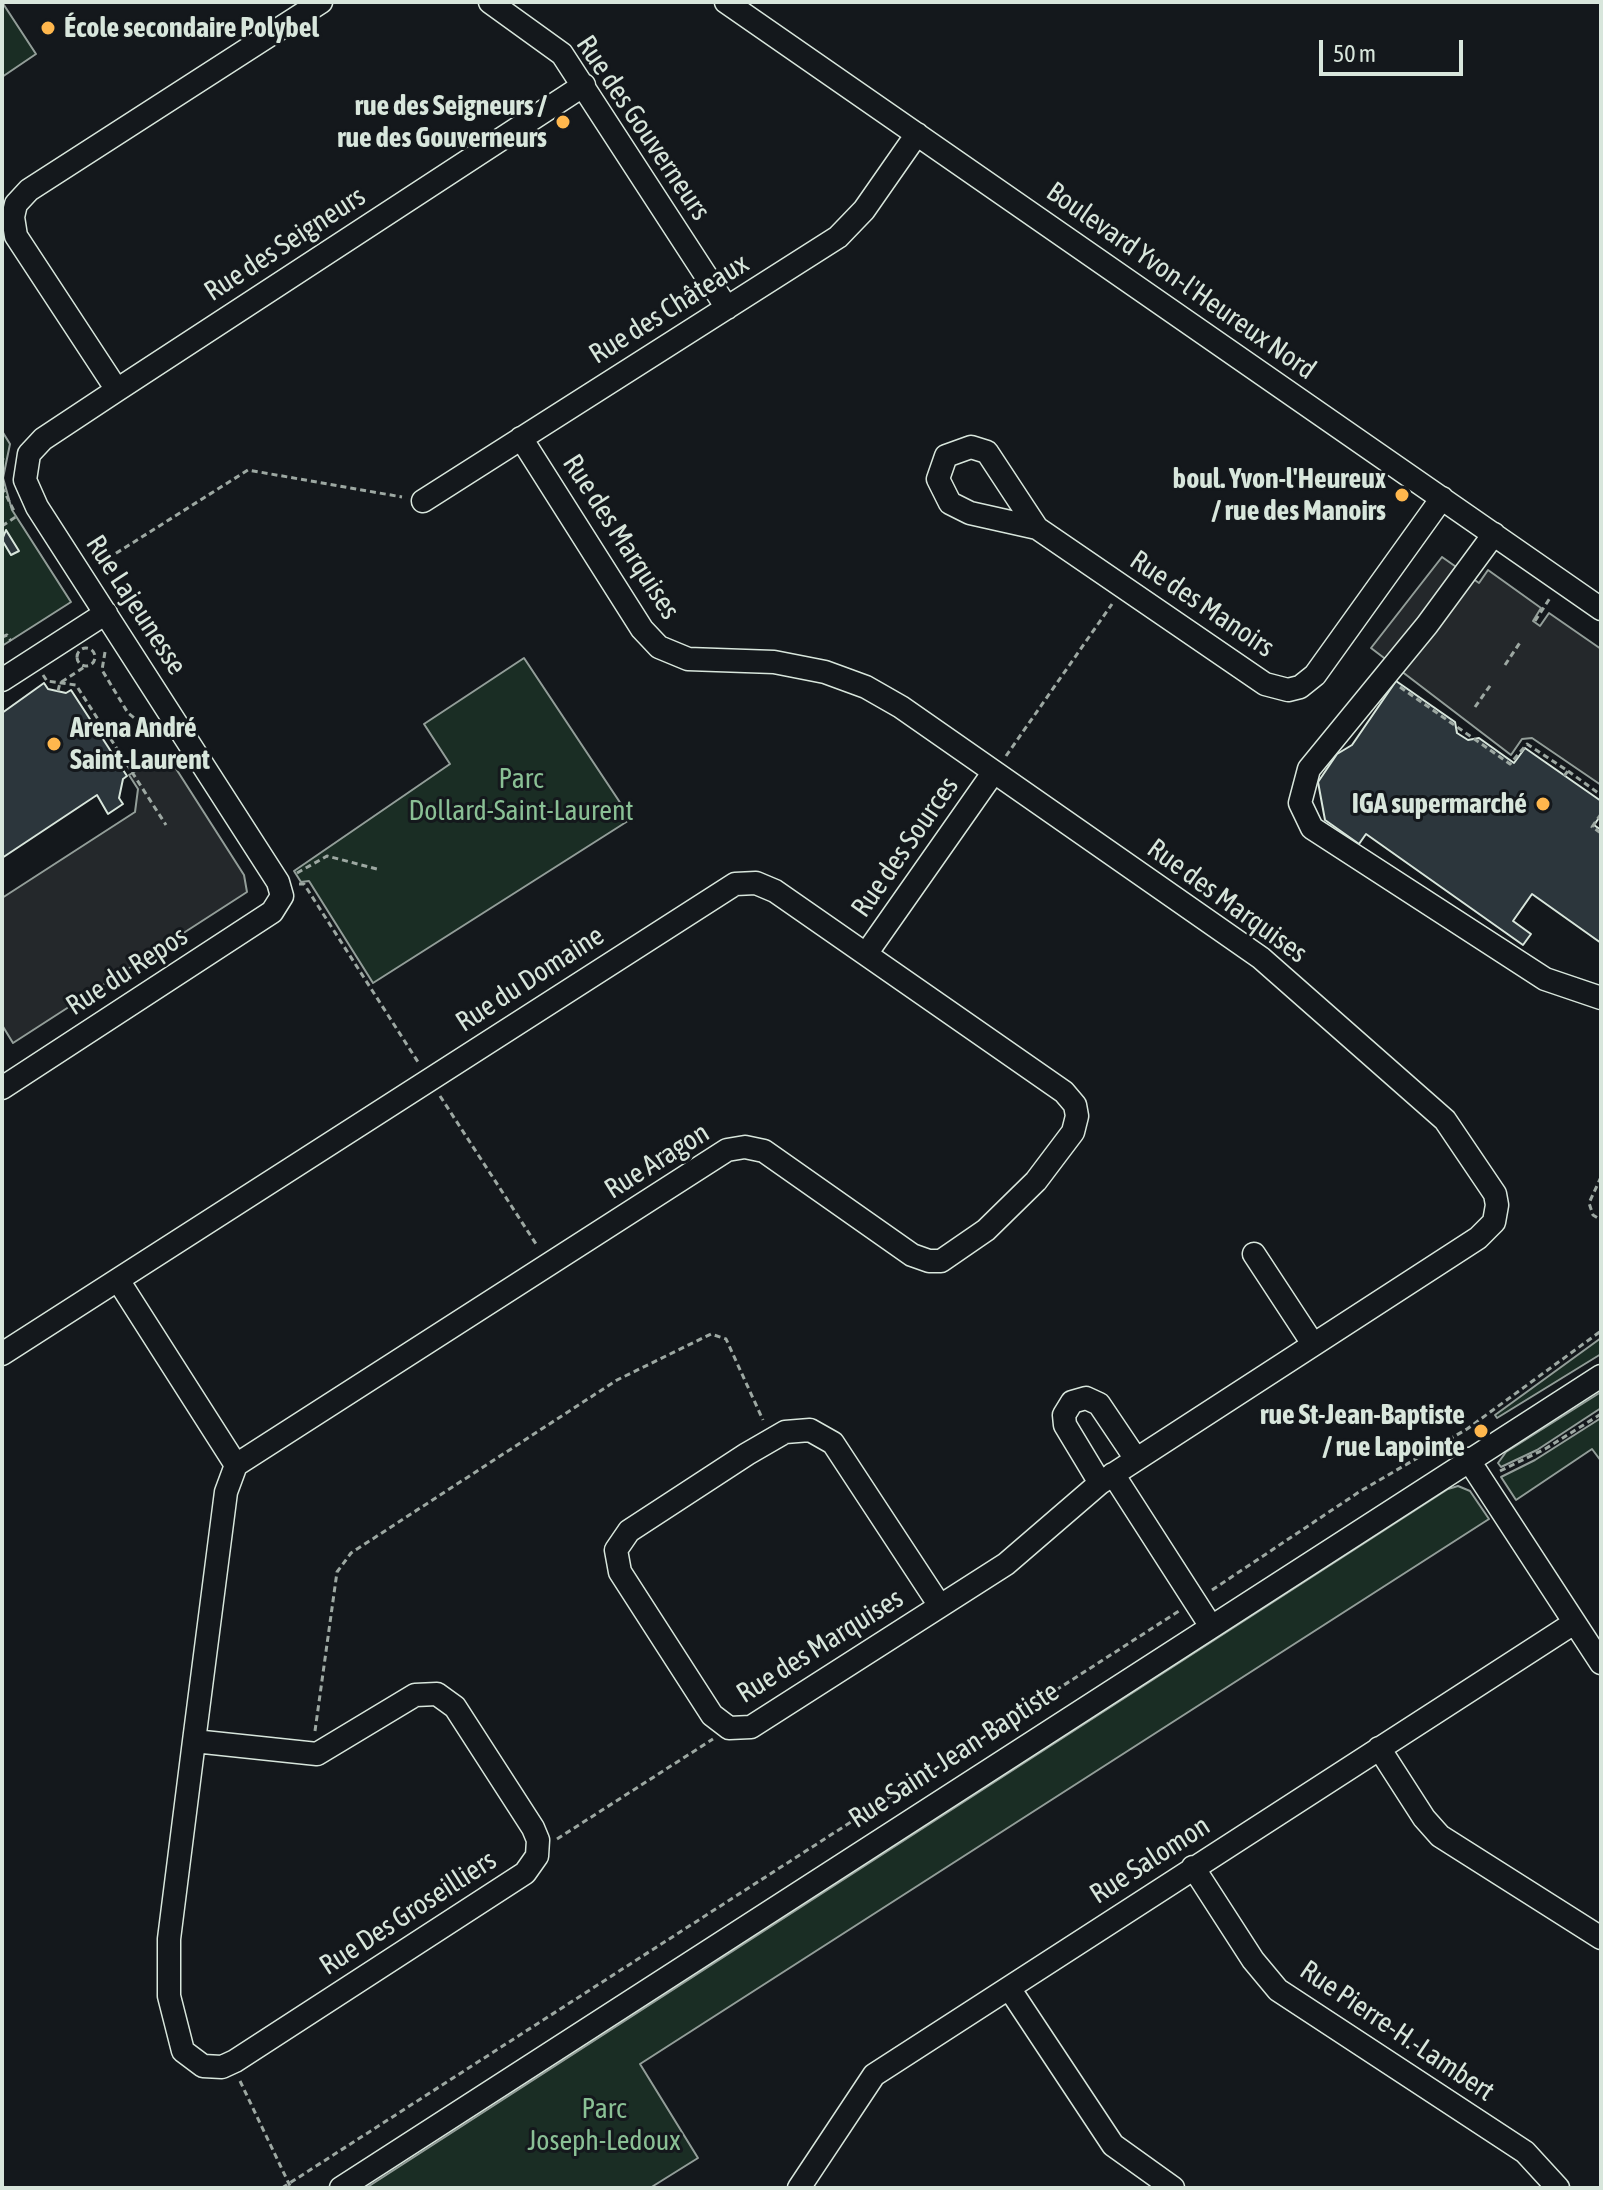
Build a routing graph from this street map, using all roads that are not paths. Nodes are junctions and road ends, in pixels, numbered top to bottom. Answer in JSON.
{"nodes":[{"id":1,"x":321,"y":2,"type":"edge"},
{"id":2,"x":490,"y":2,"type":"edge"},
{"id":3,"x":726,"y":2,"type":"edge"},
{"id":4,"x":584,"y":85,"type":"junction"},
{"id":5,"x":917,"y":134,"type":"junction"},
{"id":6,"x":727,"y":308,"type":"junction"},
{"id":7,"x":117,"y":390,"type":"junction"},
{"id":8,"x":521,"y":438,"type":"junction"},
{"id":9,"x":27,"y":460,"type":"joint"},
{"id":10,"x":1442,"y":498,"type":"junction"},
{"id":11,"x":423,"y":501,"type":"road end"},
{"id":12,"x":1037,"y":528,"type":"junction"},
{"id":13,"x":1494,"y":534,"type":"junction"},
{"id":14,"x":1601,"y":609,"type":"edge"},
{"id":15,"x":106,"y":613,"type":"junction"},
{"id":16,"x":2,"y":680,"type":"edge"},
{"id":17,"x":999,"y":765,"type":"junction"},
{"id":18,"x":281,"y":900,"type":"joint"},
{"id":19,"x":866,"y":954,"type":"junction"},
{"id":20,"x":1601,"y":998,"type":"edge"},
{"id":21,"x":2,"y":1088,"type":"edge"},
{"id":22,"x":1077,"y":1116,"type":"joint"},
{"id":23,"x":1254,"y":1254,"type":"dead end"},
{"id":24,"x":118,"y":1280,"type":"junction"},
{"id":25,"x":1313,"y":1344,"type":"junction"},
{"id":26,"x":2,"y":1354,"type":"edge"},
{"id":27,"x":1601,"y":1376,"type":"edge"},
{"id":28,"x":1136,"y":1459,"type":"junction"},
{"id":29,"x":1468,"y":1459,"type":"junction"},
{"id":30,"x":236,"y":1465,"type":"junction"},
{"id":31,"x":1106,"y":1479,"type":"junction"},
{"id":32,"x":940,"y":1606,"type":"junction"},
{"id":33,"x":1574,"y":1623,"type":"junction"},
{"id":34,"x":1210,"y":1625,"type":"junction"},
{"id":35,"x":1601,"y":1663,"type":"edge"},
{"id":36,"x":194,"y":1741,"type":"junction"},
{"id":37,"x":1379,"y":1748,"type":"junction"},
{"id":38,"x":1193,"y":1867,"type":"junction"},
{"id":39,"x":1601,"y":1938,"type":"edge"},
{"id":40,"x":1009,"y":1988,"type":"junction"},
{"id":41,"x":341,"y":2188,"type":"edge"},
{"id":42,"x":799,"y":2188,"type":"edge"},
{"id":43,"x":1173,"y":2188,"type":"edge"},
{"id":44,"x":1558,"y":2188,"type":"edge"}],
"edges":[{"from":1,"to":7,"type":"street"},
{"from":2,"to":4,"type":"street","name":"Rue des Gouverneurs"},
{"from":3,"to":5,"type":"street","name":"Boulevard Yvon-l'Heureux Nord"},
{"from":4,"to":6,"type":"street","name":"Rue des Gouverneurs"},
{"from":4,"to":7,"type":"street","name":"Rue des Seigneurs"},
{"from":5,"to":6,"type":"street","name":"Rue des Châteaux"},
{"from":5,"to":10,"type":"street","name":"Boulevard Yvon-l'Heureux Nord"},
{"from":6,"to":8,"type":"street","name":"Rue des Châteaux"},
{"from":7,"to":9,"type":"street","name":"Rue des Seigneurs"},
{"from":8,"to":11,"type":"street","name":"Rue des Châteaux"},
{"from":8,"to":17,"type":"street","name":"Rue des Marquises"},
{"from":9,"to":15,"type":"street","name":"Rue Lajeunesse"},
{"from":10,"to":12,"type":"street","name":"Rue des Manoirs"},
{"from":10,"to":13,"type":"street","name":"Boulevard Yvon-l'Heureux Nord"},
{"from":12,"to":12,"type":"street","name":"Rue des Manoirs"},
{"from":13,"to":14,"type":"street","name":"Boulevard Yvon-l'Heureux Nord"},
{"from":13,"to":20,"type":"street"},
{"from":15,"to":16,"type":"street"},
{"from":15,"to":18,"type":"street","name":"Rue Lajeunesse"},
{"from":17,"to":19,"type":"street","name":"Rue des Sources"},
{"from":17,"to":25,"type":"street","name":"Rue des Marquises"},
{"from":18,"to":21,"type":"street","name":"Rue du Repos"},
{"from":19,"to":22,"type":"street","name":"Rue du Domaine"},
{"from":19,"to":24,"type":"street","name":"Rue du Domaine"},
{"from":22,"to":30,"type":"street","name":"Rue Aragon"},
{"from":23,"to":25,"type":"street"},
{"from":24,"to":26,"type":"street","name":"Rue du Domaine"},
{"from":24,"to":30,"type":"street"},
{"from":25,"to":28,"type":"street","name":"Rue des Marquises"},
{"from":27,"to":29,"type":"street","name":"Rue Saint-Jean-Baptiste"},
{"from":28,"to":31,"type":"street","name":"Rue des Marquises"},
{"from":28,"to":31,"type":"street"},
{"from":29,"to":33,"type":"street"},
{"from":29,"to":34,"type":"street","name":"Rue Saint-Jean-Baptiste"},
{"from":30,"to":36,"type":"street"},
{"from":31,"to":32,"type":"street","name":"Rue des Marquises"},
{"from":31,"to":34,"type":"street"},
{"from":32,"to":32,"type":"street","name":"Rue des Marquises"},
{"from":33,"to":35,"type":"street"},
{"from":33,"to":37,"type":"street","name":"Rue Salomon"},
{"from":34,"to":41,"type":"street","name":"Rue Saint-Jean-Baptiste"},
{"from":36,"to":36,"type":"street","name":"Rue Des Groseilliers"},
{"from":37,"to":38,"type":"street","name":"Rue Salomon"},
{"from":37,"to":39,"type":"street"},
{"from":38,"to":40,"type":"street","name":"Rue Salomon"},
{"from":38,"to":44,"type":"street","name":"Rue Pierre-H.-Lambert"},
{"from":40,"to":42,"type":"street","name":"Rue Salomon"},
{"from":40,"to":43,"type":"street"}]}
